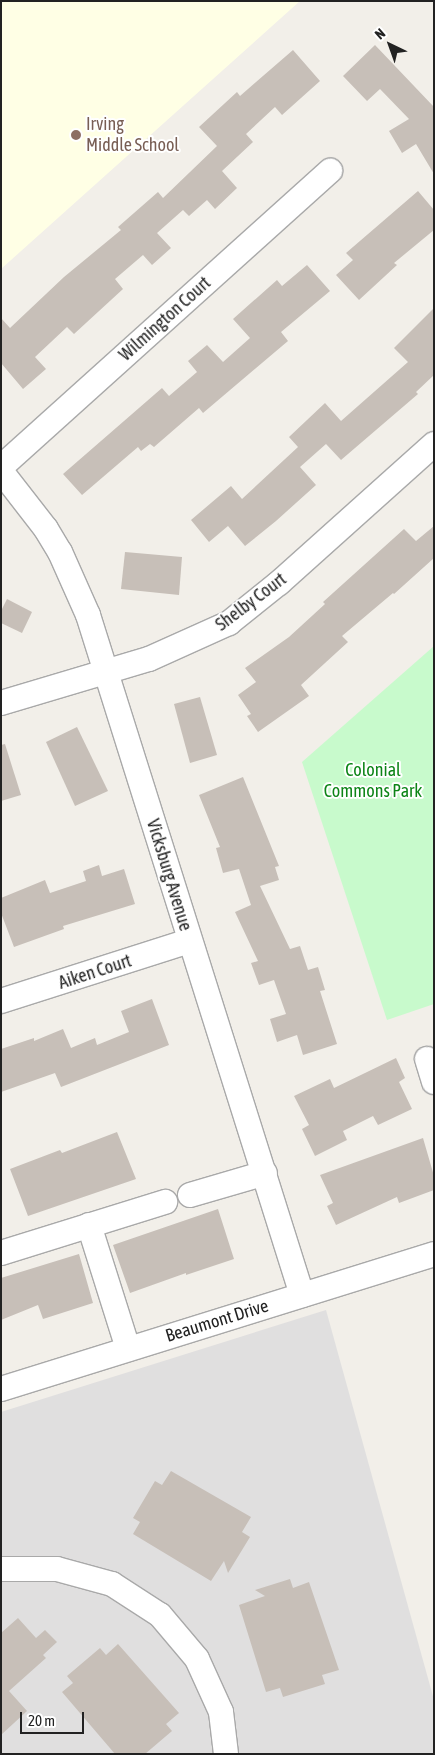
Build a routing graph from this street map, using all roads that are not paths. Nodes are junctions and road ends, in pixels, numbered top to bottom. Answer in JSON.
{"nodes":[{"id":1,"x":330,"y":171,"type":"dead end"},
{"id":2,"x":434,"y":444,"type":"edge"},
{"id":3,"x":1,"y":467,"type":"edge"},
{"id":4,"x":1,"y":471,"type":"edge"},
{"id":5,"x":105,"y":671,"type":"junction"},
{"id":6,"x":1,"y":703,"type":"edge"},
{"id":7,"x":189,"y":941,"type":"junction"},
{"id":8,"x":1,"y":1001,"type":"edge"},
{"id":9,"x":427,"y":1059,"type":"dead end"},
{"id":10,"x":434,"y":1082,"type":"edge"},
{"id":11,"x":265,"y":1173,"type":"junction"},
{"id":12,"x":190,"y":1195,"type":"dead end"},
{"id":13,"x":165,"y":1202,"type":"dead end"},
{"id":14,"x":89,"y":1225,"type":"junction"},
{"id":15,"x":1,"y":1253,"type":"edge"},
{"id":16,"x":434,"y":1254,"type":"edge"},
{"id":17,"x":302,"y":1295,"type":"junction"},
{"id":18,"x":128,"y":1349,"type":"junction"},
{"id":19,"x":1,"y":1389,"type":"edge"},
{"id":20,"x":1,"y":1569,"type":"edge"},
{"id":21,"x":226,"y":1754,"type":"edge"}],
"edges":[{"from":1,"to":3,"type":"street","name":"Wilmington Court"},
{"from":2,"to":5,"type":"street","name":"Shelby Court"},
{"from":4,"to":5,"type":"street","name":"Vicksburg Avenue"},
{"from":5,"to":6,"type":"street","name":"Shelby Court"},
{"from":5,"to":7,"type":"street","name":"Vicksburg Avenue"},
{"from":7,"to":8,"type":"street","name":"Aiken Court"},
{"from":7,"to":11,"type":"street","name":"Vicksburg Avenue"},
{"from":9,"to":10,"type":"street"},
{"from":11,"to":12,"type":"street"},
{"from":11,"to":17,"type":"street","name":"Vicksburg Avenue"},
{"from":13,"to":14,"type":"street"},
{"from":14,"to":15,"type":"street"},
{"from":14,"to":18,"type":"street"},
{"from":16,"to":17,"type":"street","name":"Beaumont Drive"},
{"from":17,"to":18,"type":"street","name":"Beaumont Drive"},
{"from":18,"to":19,"type":"street","name":"Beaumont Drive"},
{"from":20,"to":21,"type":"street"}]}
